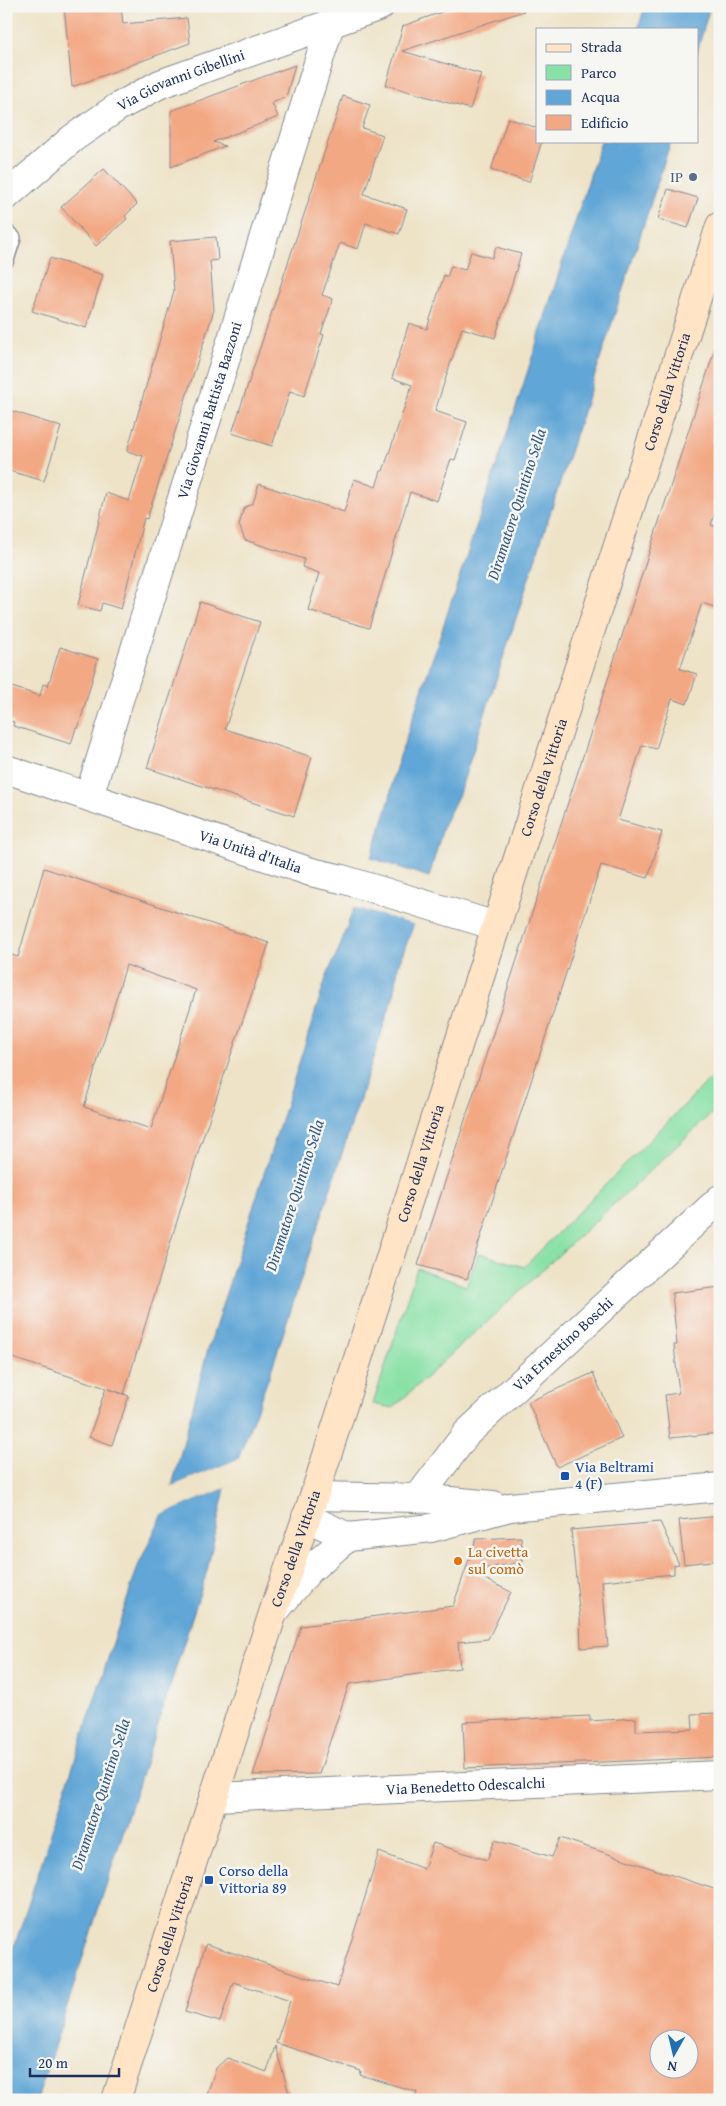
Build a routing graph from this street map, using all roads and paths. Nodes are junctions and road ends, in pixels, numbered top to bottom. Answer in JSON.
{"nodes":[{"id":1,"x":380,"y":6,"type":"edge"},
{"id":2,"x":330,"y":25,"type":"junction"},
{"id":3,"x":6,"y":196,"type":"edge"},
{"id":4,"x":720,"y":226,"type":"edge"},
{"id":5,"x":6,"y":232,"type":"edge"},
{"id":6,"x":6,"y":260,"type":"edge"},
{"id":7,"x":6,"y":769,"type":"edge"},
{"id":8,"x":89,"y":796,"type":"junction"},
{"id":9,"x":496,"y":926,"type":"junction"},
{"id":10,"x":720,"y":1199,"type":"edge"},
{"id":11,"x":720,"y":1487,"type":"edge"},
{"id":12,"x":418,"y":1498,"type":"junction"},
{"id":13,"x":310,"y":1507,"type":"junction"},
{"id":14,"x":510,"y":1507,"type":"junction"},
{"id":15,"x":348,"y":1536,"type":"junction"},
{"id":16,"x":273,"y":1613,"type":"junction"},
{"id":17,"x":720,"y":1775,"type":"edge"},
{"id":18,"x":214,"y":1797,"type":"junction"},
{"id":19,"x":116,"y":2100,"type":"edge"}],
"edges":[{"from":1,"to":2,"type":"street","name":"Via Giovanni Gibellini"},
{"from":2,"to":3,"type":"street","name":"Via Giovanni Gibellini"},
{"from":2,"to":8,"type":"street","name":"Via Giovanni Battista Bazzoni"},
{"from":4,"to":9,"type":"main road","name":"Corso della Vittoria"},
{"from":5,"to":6,"type":"lane"},
{"from":7,"to":8,"type":"street","name":"Via Unità d'Italia"},
{"from":8,"to":9,"type":"street","name":"Via Unità d'Italia"},
{"from":9,"to":13,"type":"main road","name":"Corso della Vittoria"},
{"from":10,"to":12,"type":"street","name":"Via Ernestino Boschi"},
{"from":11,"to":14,"type":"street"},
{"from":12,"to":13,"type":"street"},
{"from":12,"to":14,"type":"street"},
{"from":13,"to":15,"type":"street"},
{"from":13,"to":16,"type":"main road","name":"Corso della Vittoria"},
{"from":14,"to":15,"type":"street"},
{"from":15,"to":16,"type":"street"},
{"from":16,"to":18,"type":"main road","name":"Corso della Vittoria"},
{"from":17,"to":18,"type":"street","name":"Via Benedetto Odescalchi"},
{"from":18,"to":19,"type":"main road","name":"Corso della Vittoria"}]}
